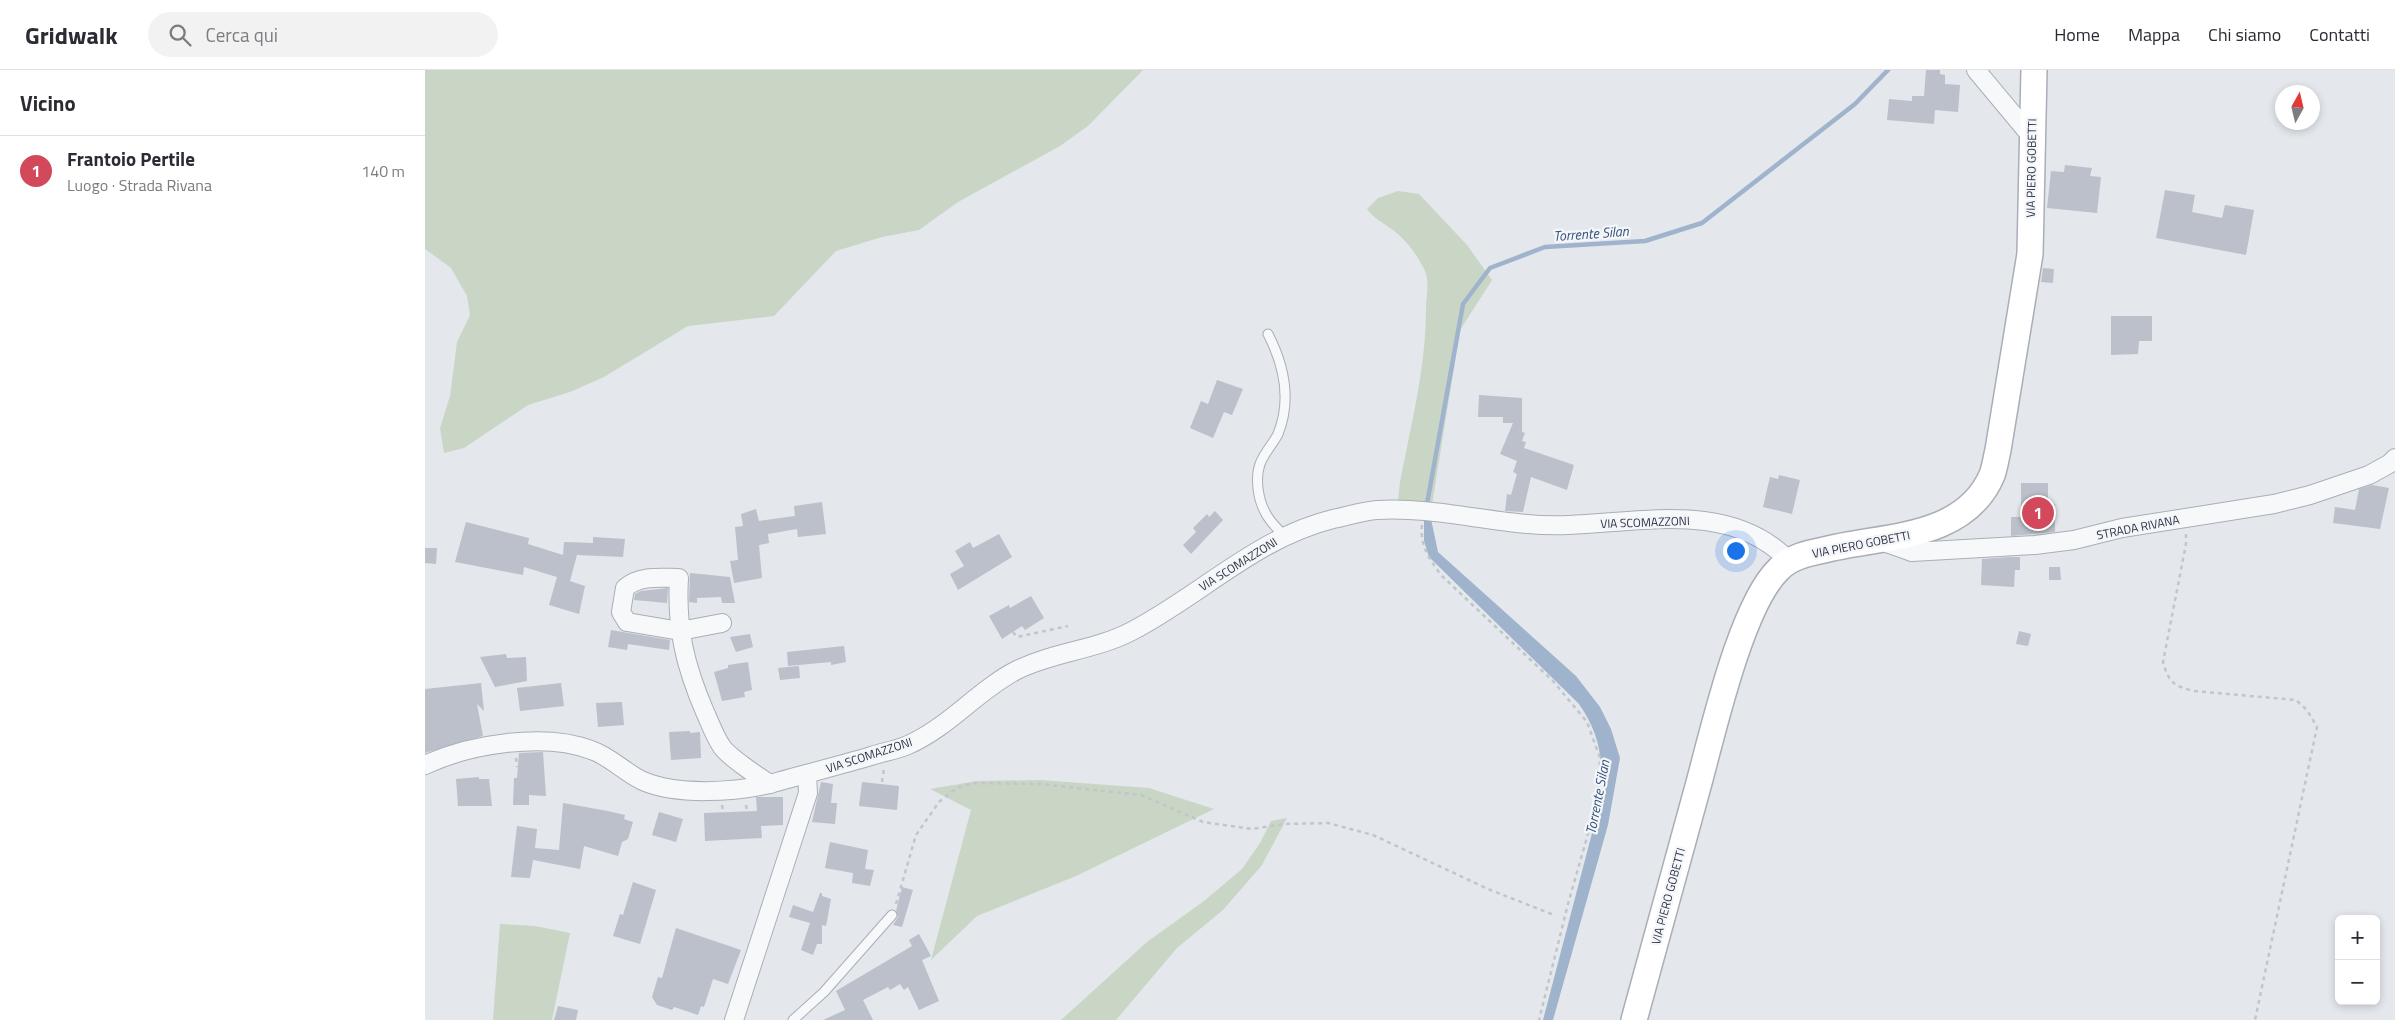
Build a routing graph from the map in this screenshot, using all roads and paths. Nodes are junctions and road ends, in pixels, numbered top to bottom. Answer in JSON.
{"nodes":[{"id":1,"x":1976,"y":70,"type":"edge"},
{"id":2,"x":2034,"y":70,"type":"edge"},
{"id":3,"x":2031,"y":136,"type":"junction"},
{"id":4,"x":1268,"y":334,"type":"dead end"},
{"id":5,"x":2395,"y":458,"type":"edge"},
{"id":6,"x":1423,"y":511,"type":"junction"},
{"id":7,"x":2185,"y":518,"type":"junction"},
{"id":8,"x":1284,"y":536,"type":"junction"},
{"id":9,"x":1874,"y":539,"type":"junction"},
{"id":10,"x":1789,"y":561,"type":"junction"},
{"id":11,"x":722,"y":623,"type":"dead end"},
{"id":12,"x":1068,"y":626,"type":"dead end"},
{"id":13,"x":1013,"y":632,"type":"dead end"},
{"id":14,"x":885,"y":763,"type":"dead end"},
{"id":15,"x":425,"y":765,"type":"edge"},
{"id":16,"x":807,"y":774,"type":"junction"},
{"id":17,"x":882,"y":782,"type":"dead end"},
{"id":18,"x":771,"y":784,"type":"junction"},
{"id":19,"x":746,"y":803,"type":"dead end"},
{"id":20,"x":747,"y":811,"type":"dead end"},
{"id":21,"x":892,"y":915,"type":"joint"},
{"id":22,"x":1554,"y":915,"type":"dead end"},
{"id":23,"x":734,"y":1020,"type":"edge"},
{"id":24,"x":793,"y":1020,"type":"edge"},
{"id":25,"x":1539,"y":1020,"type":"edge"},
{"id":26,"x":1634,"y":1020,"type":"edge"},
{"id":27,"x":2255,"y":1020,"type":"edge"}],
"edges":[{"from":1,"to":3,"type":"street"},
{"from":2,"to":3,"type":"street","name":"VIA PIERO GOBETTI"},
{"from":3,"to":9,"type":"street","name":"VIA PIERO GOBETTI"},
{"from":4,"to":8,"type":"lane"},
{"from":5,"to":7,"type":"street","name":"STRADA RIVANA"},
{"from":6,"to":8,"type":"street","name":"VIA SCOMAZZONI"},
{"from":6,"to":10,"type":"street","name":"VIA SCOMAZZONI"},
{"from":6,"to":25,"type":"path"},
{"from":7,"to":9,"type":"street","name":"STRADA RIVANA"},
{"from":7,"to":27,"type":"path"},
{"from":8,"to":16,"type":"street","name":"VIA SCOMAZZONI"},
{"from":9,"to":10,"type":"street","name":"VIA PIERO GOBETTI"},
{"from":10,"to":26,"type":"street","name":"VIA PIERO GOBETTI"},
{"from":11,"to":18,"type":"street"},
{"from":12,"to":13,"type":"path"},
{"from":14,"to":17,"type":"path"},
{"from":15,"to":18,"type":"street","name":"VIA SCOMAZZONI"},
{"from":16,"to":18,"type":"street","name":"VIA SCOMAZZONI"},
{"from":16,"to":23,"type":"street"},
{"from":19,"to":20,"type":"path"},
{"from":21,"to":22,"type":"path"},
{"from":21,"to":24,"type":"lane"}]}
